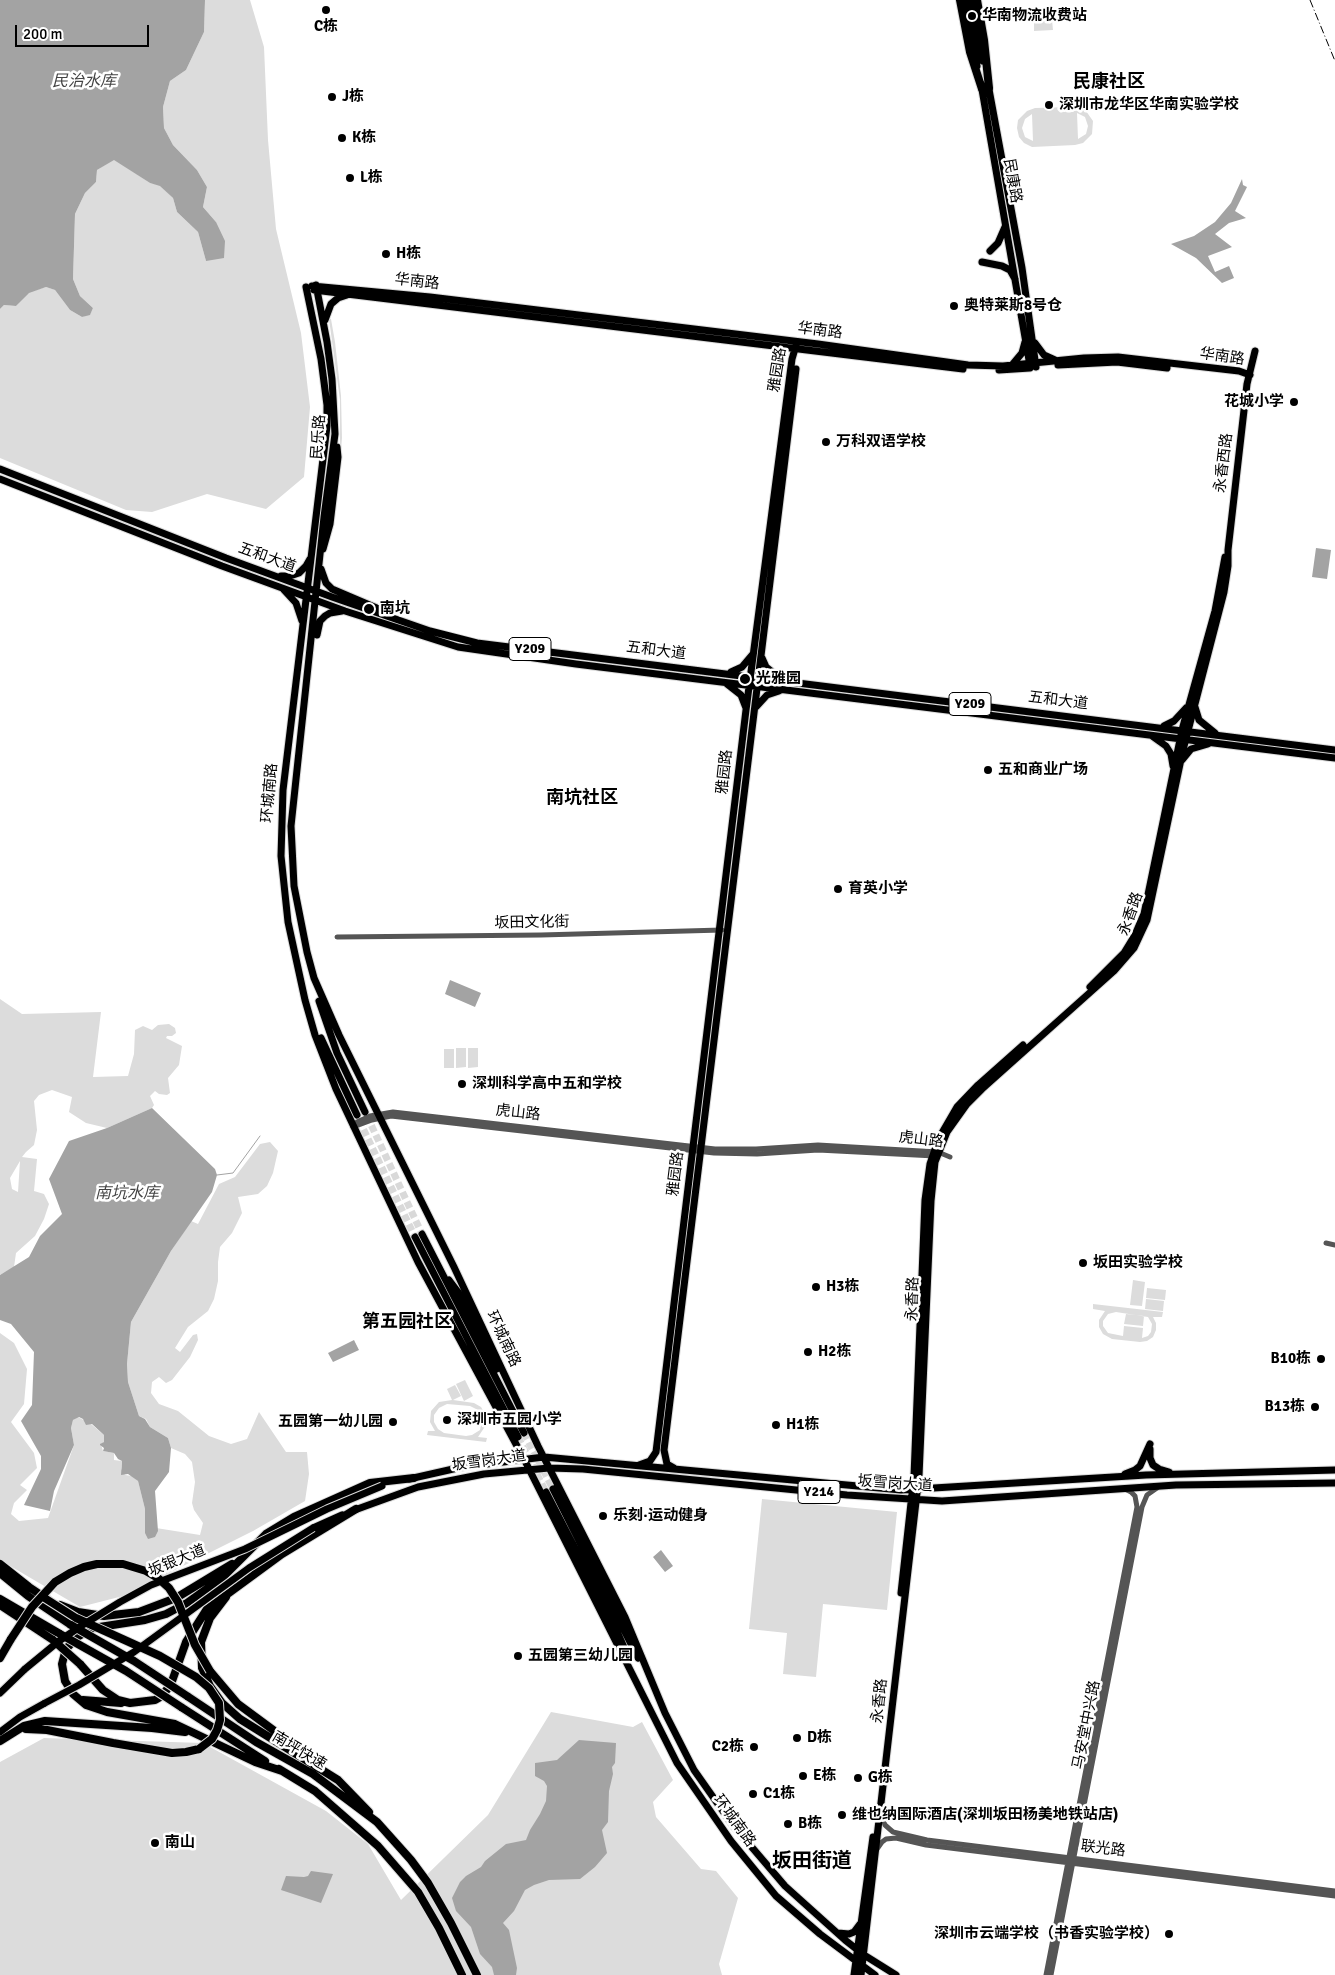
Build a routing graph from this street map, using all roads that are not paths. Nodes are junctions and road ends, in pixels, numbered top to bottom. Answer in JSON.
{"nodes":[{"id":1,"x":960,"y":0,"type":"edge"},
{"id":2,"x":965,"y":0,"type":"edge"},
{"id":3,"x":971,"y":0,"type":"edge"},
{"id":4,"x":977,"y":0,"type":"edge"},
{"id":5,"x":985,"y":88,"type":"junction"},
{"id":6,"x":993,"y":132,"type":"junction"},
{"id":7,"x":1006,"y":224,"type":"junction"},
{"id":8,"x":990,"y":252,"type":"dead end"},
{"id":9,"x":982,"y":262,"type":"dead end"},
{"id":10,"x":1017,"y":281,"type":"junction"},
{"id":11,"x":306,"y":287,"type":"joint"},
{"id":12,"x":317,"y":288,"type":"junction"},
{"id":13,"x":351,"y":294,"type":"junction"},
{"id":14,"x":324,"y":326,"type":"junction"},
{"id":15,"x":1029,"y":339,"type":"junction"},
{"id":16,"x":797,"y":347,"type":"junction"},
{"id":17,"x":1255,"y":351,"type":"dead end"},
{"id":18,"x":1057,"y":360,"type":"junction"},
{"id":19,"x":1011,"y":365,"type":"junction"},
{"id":20,"x":1033,"y":365,"type":"junction"},
{"id":21,"x":1250,"y":375,"type":"junction"},
{"id":22,"x":0,"y":469,"type":"edge"},
{"id":23,"x":0,"y":479,"type":"edge"},
{"id":24,"x":312,"y":554,"type":"junction"},
{"id":25,"x":320,"y":559,"type":"junction"},
{"id":26,"x":271,"y":575,"type":"junction"},
{"id":27,"x":280,"y":587,"type":"junction"},
{"id":28,"x":308,"y":588,"type":"junction"},
{"id":29,"x":317,"y":591,"type":"junction"},
{"id":30,"x":307,"y":597,"type":"junction"},
{"id":31,"x":316,"y":600,"type":"junction"},
{"id":32,"x":345,"y":611,"type":"junction"},
{"id":33,"x":404,"y":621,"type":"junction"},
{"id":34,"x":303,"y":630,"type":"junction"},
{"id":35,"x":758,"y":650,"type":"junction"},
{"id":36,"x":299,"y":664,"type":"junction"},
{"id":37,"x":308,"y":665,"type":"junction"},
{"id":38,"x":723,"y":673,"type":"junction"},
{"id":39,"x":755,"y":677,"type":"junction"},
{"id":40,"x":719,"y":681,"type":"junction"},
{"id":41,"x":788,"y":681,"type":"junction"},
{"id":42,"x":753,"y":686,"type":"junction"},
{"id":43,"x":788,"y":690,"type":"junction"},
{"id":44,"x":1192,"y":703,"type":"junction"},
{"id":45,"x":746,"y":710,"type":"junction"},
{"id":46,"x":753,"y":714,"type":"junction"},
{"id":47,"x":1147,"y":725,"type":"junction"},
{"id":48,"x":1156,"y":726,"type":"junction"},
{"id":49,"x":1185,"y":730,"type":"junction"},
{"id":50,"x":1146,"y":734,"type":"junction"},
{"id":51,"x":1221,"y":735,"type":"junction"},
{"id":52,"x":1183,"y":739,"type":"junction"},
{"id":53,"x":742,"y":740,"type":"junction"},
{"id":54,"x":750,"y":740,"type":"junction"},
{"id":55,"x":1217,"y":743,"type":"junction"},
{"id":56,"x":1335,"y":750,"type":"edge"},
{"id":57,"x":1335,"y":758,"type":"edge"},
{"id":58,"x":1180,"y":765,"type":"junction"},
{"id":59,"x":1173,"y":772,"type":"junction"},
{"id":60,"x":724,"y":930,"type":"junction"},
{"id":61,"x":337,"y":937,"type":"dead end"},
{"id":62,"x":314,"y":978,"type":"junction"},
{"id":63,"x":305,"y":1000,"type":"junction"},
{"id":64,"x":365,"y":1112,"type":"tunnel mouth"},
{"id":65,"x":357,"y":1115,"type":"tunnel mouth"},
{"id":66,"x":378,"y":1116,"type":"junction"},
{"id":67,"x":353,"y":1127,"type":"junction"},
{"id":68,"x":697,"y":1149,"type":"junction"},
{"id":69,"x":935,"y":1154,"type":"junction"},
{"id":70,"x":1326,"y":1243,"type":"dead end"},
{"id":71,"x":1335,"y":1244,"type":"edge"},
{"id":72,"x":436,"y":1263,"type":"junction"},
{"id":73,"x":440,"y":1286,"type":"junction"},
{"id":74,"x":475,"y":1371,"type":"junction"},
{"id":75,"x":514,"y":1394,"type":"junction"},
{"id":76,"x":544,"y":1457,"type":"junction"},
{"id":77,"x":524,"y":1459,"type":"junction"},
{"id":78,"x":639,"y":1465,"type":"junction"},
{"id":79,"x":549,"y":1468,"type":"junction"},
{"id":80,"x":674,"y":1468,"type":"junction"},
{"id":81,"x":529,"y":1469,"type":"junction"},
{"id":82,"x":1335,"y":1470,"type":"edge"},
{"id":83,"x":1175,"y":1474,"type":"junction"},
{"id":84,"x":1115,"y":1477,"type":"junction"},
{"id":85,"x":414,"y":1478,"type":"junction"},
{"id":86,"x":1335,"y":1483,"type":"edge"},
{"id":87,"x":382,"y":1486,"type":"joint"},
{"id":88,"x":1160,"y":1486,"type":"junction"},
{"id":89,"x":915,"y":1488,"type":"junction"},
{"id":90,"x":1122,"y":1488,"type":"junction"},
{"id":91,"x":914,"y":1500,"type":"junction"},
{"id":92,"x":356,"y":1509,"type":"junction"},
{"id":93,"x":240,"y":1559,"type":"junction"},
{"id":94,"x":0,"y":1564,"type":"edge"},
{"id":95,"x":0,"y":1573,"type":"edge"},
{"id":96,"x":230,"y":1591,"type":"junction"},
{"id":97,"x":43,"y":1597,"type":"junction"},
{"id":98,"x":0,"y":1599,"type":"edge"},
{"id":99,"x":0,"y":1605,"type":"edge"},
{"id":100,"x":0,"y":1658,"type":"edge"},
{"id":101,"x":0,"y":1693,"type":"edge"},
{"id":102,"x":76,"y":1698,"type":"junction"},
{"id":103,"x":130,"y":1703,"type":"junction"},
{"id":104,"x":651,"y":1712,"type":"junction"},
{"id":105,"x":665,"y":1713,"type":"junction"},
{"id":106,"x":16,"y":1731,"type":"junction"},
{"id":107,"x":0,"y":1732,"type":"edge"},
{"id":108,"x":202,"y":1736,"type":"junction"},
{"id":109,"x":0,"y":1741,"type":"edge"},
{"id":110,"x":324,"y":1770,"type":"junction"},
{"id":111,"x":282,"y":1771,"type":"junction"},
{"id":112,"x":881,"y":1812,"type":"junction"},
{"id":113,"x":377,"y":1822,"type":"junction"},
{"id":114,"x":876,"y":1852,"type":"junction"},
{"id":115,"x":1070,"y":1860,"type":"junction"},
{"id":116,"x":1335,"y":1891,"type":"edge"},
{"id":117,"x":1335,"y":1896,"type":"edge"},
{"id":118,"x":862,"y":1922,"type":"junction"},
{"id":119,"x":835,"y":1932,"type":"junction"},
{"id":120,"x":860,"y":1952,"type":"junction"},
{"id":121,"x":855,"y":1962,"type":"junction"},
{"id":122,"x":862,"y":1971,"type":"edge"},
{"id":123,"x":462,"y":1975,"type":"edge"},
{"id":124,"x":477,"y":1975,"type":"edge"},
{"id":125,"x":854,"y":1975,"type":"edge"},
{"id":126,"x":874,"y":1975,"type":"edge"},
{"id":127,"x":896,"y":1975,"type":"edge"},
{"id":128,"x":1046,"y":1975,"type":"edge"},
{"id":129,"x":1051,"y":1975,"type":"edge"}],
"edges":[{"from":1,"to":5,"type":"highway"},
{"from":2,"to":5,"type":"main road","name":"民康路"},
{"from":3,"to":5,"type":"main road","name":"民康路"},
{"from":4,"to":5,"type":"highway"},
{"from":5,"to":6,"type":"main road","name":"民康路"},
{"from":6,"to":7,"type":"main road","name":"民康路"},
{"from":6,"to":15,"type":"main road","name":"民康路"},
{"from":7,"to":8,"type":"main road"},
{"from":7,"to":10,"type":"main road","name":"民康路"},
{"from":9,"to":10,"type":"main road"},
{"from":10,"to":15,"type":"main road","name":"民康路"},
{"from":11,"to":12,"type":"main road","name":"华南路"},
{"from":11,"to":24,"type":"main road","name":"民乐路"},
{"from":12,"to":13,"type":"main road","name":"华南路"},
{"from":12,"to":14,"type":"main road","name":"民乐路"},
{"from":12,"to":16,"type":"main road","name":"华南路"},
{"from":13,"to":14,"type":"main road"},
{"from":13,"to":16,"type":"main road","name":"华南路"},
{"from":14,"to":25,"type":"main road","name":"民乐路"},
{"from":15,"to":18,"type":"main road"},
{"from":15,"to":19,"type":"main road"},
{"from":15,"to":20,"type":"main road","name":"民康路"},
{"from":16,"to":19,"type":"main road","name":"华南路"},
{"from":16,"to":20,"type":"main road","name":"华南路"},
{"from":16,"to":35,"type":"main road","name":"雅园路"},
{"from":17,"to":21,"type":"main road","name":"永香西路"},
{"from":18,"to":20,"type":"main road","name":"华南路"},
{"from":18,"to":21,"type":"main road","name":"华南路"},
{"from":19,"to":20,"type":"main road","name":"华南路"},
{"from":20,"to":21,"type":"main road","name":"华南路"},
{"from":21,"to":44,"type":"main road","name":"永香西路"},
{"from":22,"to":26,"type":"main road","name":"五和大道","number":"Y209"},
{"from":23,"to":27,"type":"main road","name":"五和大道","number":"Y209"},
{"from":24,"to":26,"type":"main road"},
{"from":24,"to":28,"type":"main road","name":"民乐路"},
{"from":25,"to":29,"type":"main road","name":"民乐路"},
{"from":25,"to":33,"type":"main road"},
{"from":26,"to":28,"type":"main road","name":"五和大道","number":"Y209"},
{"from":27,"to":30,"type":"main road","name":"五和大道","number":"Y209"},
{"from":27,"to":34,"type":"main road"},
{"from":28,"to":29,"type":"main road","name":"五和大道","number":"Y209"},
{"from":28,"to":30,"type":"main road","name":"环城南路"},
{"from":29,"to":31,"type":"main road","name":"环城南路"},
{"from":29,"to":33,"type":"main road","name":"五和大道","number":"Y209"},
{"from":30,"to":31,"type":"main road","name":"五和大道","number":"Y209"},
{"from":30,"to":34,"type":"main road","name":"环城南路"},
{"from":31,"to":32,"type":"main road","name":"五和大道","number":"Y209"},
{"from":31,"to":37,"type":"main road","name":"环城南路"},
{"from":32,"to":37,"type":"main road"},
{"from":32,"to":40,"type":"main road","name":"五和大道","number":"Y209"},
{"from":33,"to":38,"type":"main road","name":"五和大道","number":"Y209"},
{"from":34,"to":36,"type":"main road","name":"环城南路"},
{"from":35,"to":38,"type":"main road"},
{"from":35,"to":39,"type":"main road","name":"雅园路"},
{"from":35,"to":41,"type":"main road"},
{"from":36,"to":37,"type":"main road"},
{"from":36,"to":63,"type":"main road","name":"环城南路"},
{"from":37,"to":62,"type":"main road","name":"环城南路"},
{"from":38,"to":39,"type":"main road","name":"五和大道","number":"Y209"},
{"from":39,"to":41,"type":"main road","name":"五和大道","number":"Y209"},
{"from":39,"to":42,"type":"main road","name":"雅园路"},
{"from":40,"to":42,"type":"main road","name":"五和大道","number":"Y209"},
{"from":40,"to":45,"type":"main road"},
{"from":41,"to":47,"type":"main road","name":"五和大道","number":"Y209"},
{"from":42,"to":43,"type":"main road","name":"五和大道","number":"Y209"},
{"from":42,"to":45,"type":"main road","name":"雅园路"},
{"from":42,"to":46,"type":"main road","name":"雅园路"},
{"from":43,"to":46,"type":"main road"},
{"from":43,"to":50,"type":"main road","name":"五和大道","number":"Y209"},
{"from":44,"to":48,"type":"main road"},
{"from":44,"to":49,"type":"main road","name":"永香西路"},
{"from":44,"to":51,"type":"main road"},
{"from":45,"to":53,"type":"main road","name":"雅园路"},
{"from":46,"to":54,"type":"main road","name":"雅园路"},
{"from":47,"to":48,"type":"main road","name":"五和大道","number":"Y209"},
{"from":47,"to":50,"type":"main road"},
{"from":48,"to":49,"type":"main road","name":"五和大道","number":"Y209"},
{"from":49,"to":51,"type":"main road","name":"五和大道","number":"Y209"},
{"from":49,"to":52,"type":"main road","name":"永香路"},
{"from":50,"to":52,"type":"main road","name":"五和大道","number":"Y209"},
{"from":50,"to":59,"type":"main road"},
{"from":51,"to":55,"type":"main road"},
{"from":51,"to":56,"type":"main road","name":"五和大道","number":"Y209"},
{"from":52,"to":55,"type":"main road","name":"五和大道","number":"Y209"},
{"from":52,"to":58,"type":"main road","name":"永香路"},
{"from":52,"to":59,"type":"main road","name":"永香路"},
{"from":53,"to":54,"type":"main road"},
{"from":53,"to":60,"type":"main road","name":"雅园路"},
{"from":54,"to":60,"type":"main road","name":"雅园路"},
{"from":55,"to":57,"type":"main road","name":"五和大道","number":"Y209"},
{"from":55,"to":58,"type":"main road"},
{"from":58,"to":69,"type":"main road","name":"永香路"},
{"from":59,"to":69,"type":"main road","name":"永香路"},
{"from":60,"to":61,"type":"street","name":"坂田文化街"},
{"from":60,"to":68,"type":"main road","name":"雅园路"},
{"from":62,"to":64,"type":"main road","name":"环城南路"},
{"from":62,"to":66,"type":"main road","name":"环城南路"},
{"from":63,"to":65,"type":"main road","name":"环城南路"},
{"from":63,"to":67,"type":"main road","name":"环城南路"},
{"from":66,"to":67,"type":"street","name":"虎山路"},
{"from":66,"to":68,"type":"street","name":"虎山路"},
{"from":66,"to":75,"type":"main road","name":"环城南路"},
{"from":67,"to":74,"type":"main road","name":"环城南路"},
{"from":68,"to":69,"type":"street","name":"虎山路"},
{"from":68,"to":78,"type":"main road","name":"雅园路"},
{"from":68,"to":80,"type":"main road","name":"雅园路"},
{"from":69,"to":89,"type":"main road","name":"永香路"},
{"from":70,"to":71,"type":"street"},
{"from":72,"to":73,"type":"main road","name":"环城南路"},
{"from":72,"to":73,"type":"main road","name":"环城南路"},
{"from":72,"to":75,"type":"main road"},
{"from":73,"to":74,"type":"main road"},
{"from":74,"to":77,"type":"main road","name":"环城南路"},
{"from":75,"to":76,"type":"main road","name":"环城南路"},
{"from":76,"to":77,"type":"main road","name":"坂雪岗大道","number":"Y214"},
{"from":76,"to":78,"type":"main road","name":"坂雪岗大道","number":"Y214"},
{"from":76,"to":79,"type":"main road","name":"环城南路"},
{"from":77,"to":81,"type":"main road","name":"环城南路"},
{"from":77,"to":85,"type":"main road","name":"坂雪岗大道","number":"Y214"},
{"from":78,"to":80,"type":"main road","name":"坂雪岗大道","number":"Y214"},
{"from":79,"to":81,"type":"main road","name":"坂雪岗大道","number":"Y214"},
{"from":79,"to":91,"type":"main road","name":"坂雪岗大道","number":"Y214"},
{"from":79,"to":105,"type":"main road","name":"环城南路"},
{"from":80,"to":89,"type":"main road","name":"坂雪岗大道","number":"Y214"},
{"from":81,"to":92,"type":"main road","name":"坂雪岗大道","number":"Y214"},
{"from":81,"to":104,"type":"main road","name":"环城南路"},
{"from":82,"to":83,"type":"main road","name":"坂雪岗大道","number":"Y214"},
{"from":83,"to":84,"type":"main road","name":"坂雪岗大道","number":"Y214"},
{"from":83,"to":84,"type":"main road"},
{"from":84,"to":89,"type":"main road","name":"坂雪岗大道","number":"Y214"},
{"from":85,"to":87,"type":"main road","name":"坂雪岗大道","number":"Y214"},
{"from":85,"to":93,"type":"highway"},
{"from":86,"to":88,"type":"main road","name":"坂雪岗大道","number":"Y214"},
{"from":87,"to":101,"type":"main road","name":"坂银大道","bridge":true},
{"from":88,"to":90,"type":"main road","name":"坂雪岗大道","number":"Y214"},
{"from":88,"to":115,"type":"street","name":"马安堂中兴路"},
{"from":89,"to":91,"type":"main road","name":"永香路"},
{"from":90,"to":91,"type":"main road","name":"坂雪岗大道","number":"Y214"},
{"from":90,"to":115,"type":"street","name":"马安堂中兴路"},
{"from":91,"to":112,"type":"main road","name":"永香路"},
{"from":91,"to":118,"type":"main road","name":"永香路"},
{"from":92,"to":96,"type":"highway"},
{"from":92,"to":107,"type":"main road","name":"坂雪岗大道","number":"Y214","bridge":true},
{"from":93,"to":97,"type":"highway"},
{"from":93,"to":102,"type":"highway"},
{"from":94,"to":97,"type":"highway"},
{"from":95,"to":113,"type":"highway","name":"南坪快速","bridge":true},
{"from":96,"to":103,"type":"highway"},
{"from":96,"to":110,"type":"highway"},
{"from":97,"to":106,"type":"highway","bridge":true},
{"from":98,"to":111,"type":"highway","name":"南坪快速","bridge":true},
{"from":99,"to":103,"type":"highway","bridge":true},
{"from":100,"to":110,"type":"highway","bridge":true},
{"from":102,"to":103,"type":"highway"},
{"from":102,"to":108,"type":"highway"},
{"from":104,"to":105,"type":"main road","name":"环城南路"},
{"from":104,"to":121,"type":"main road","name":"环城南路"},
{"from":105,"to":119,"type":"main road","name":"环城南路"},
{"from":106,"to":108,"type":"highway"},
{"from":106,"to":109,"type":"highway"},
{"from":108,"to":111,"type":"highway"},
{"from":110,"to":113,"type":"highway"},
{"from":111,"to":123,"type":"highway","name":"南坪快速"},
{"from":112,"to":114,"type":"main road","name":"永香路"},
{"from":112,"to":115,"type":"street","name":"联光路"},
{"from":113,"to":124,"type":"highway","name":"南坪快速"},
{"from":114,"to":115,"type":"street","name":"联光路"},
{"from":114,"to":120,"type":"main road","name":"永香路"},
{"from":115,"to":116,"type":"street","name":"联光路"},
{"from":115,"to":117,"type":"street","name":"联光路"},
{"from":115,"to":128,"type":"street","name":"马安堂中兴路"},
{"from":115,"to":129,"type":"street","name":"马安堂中兴路"},
{"from":118,"to":119,"type":"main road"},
{"from":118,"to":120,"type":"main road","name":"永香路"},
{"from":119,"to":120,"type":"main road","name":"环城南路"},
{"from":120,"to":121,"type":"main road"},
{"from":120,"to":122,"type":"main road"},
{"from":120,"to":127,"type":"main road","name":"环城南路"},
{"from":121,"to":122,"type":"main road","name":"环城南路"},
{"from":121,"to":125,"type":"main road"},
{"from":122,"to":126,"type":"main road","name":"环城南路"}]}
